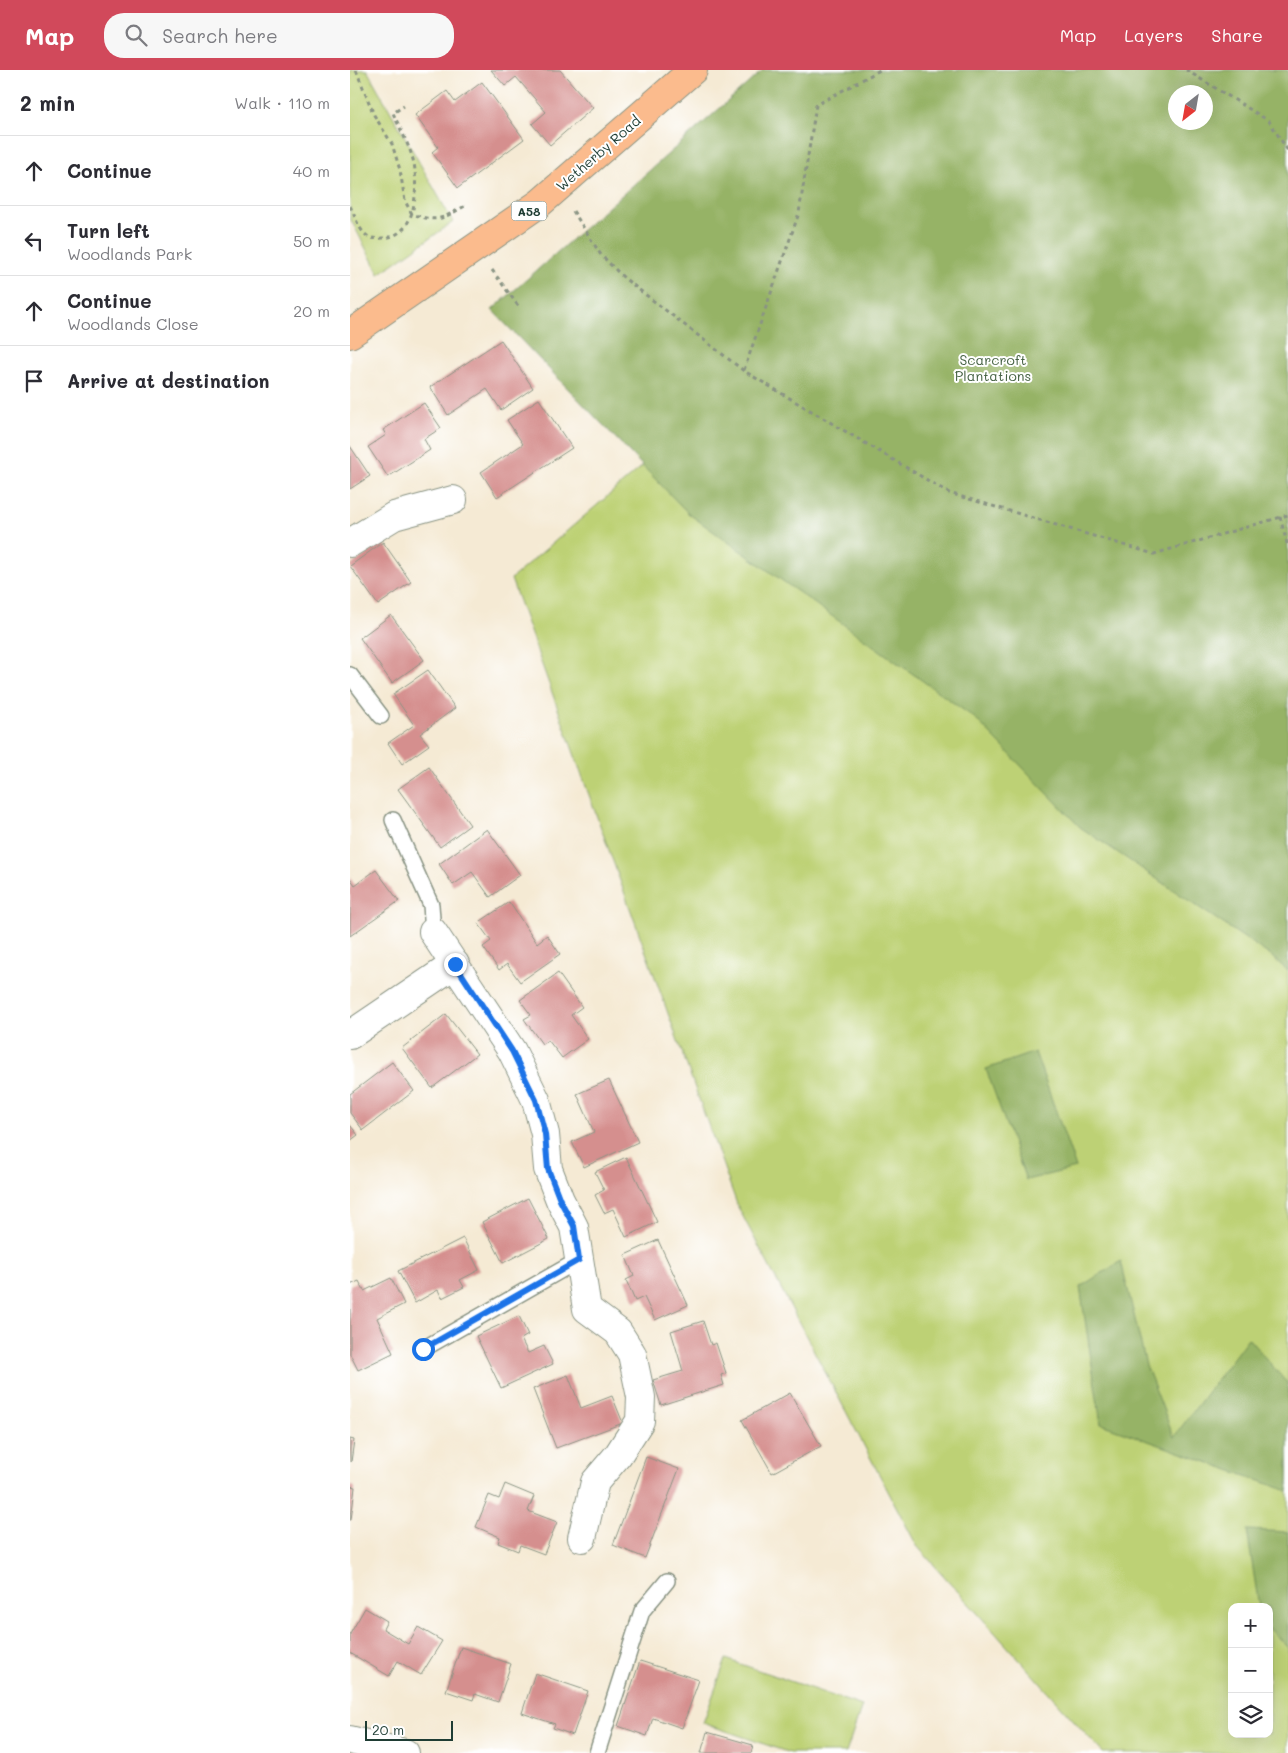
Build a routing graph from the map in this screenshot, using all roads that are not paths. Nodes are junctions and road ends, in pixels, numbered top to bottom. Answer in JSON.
{"nodes":[{"id":1,"x":693,"y":70,"type":"edge"},
{"id":2,"x":350,"y":334,"type":"edge"},
{"id":3,"x":453,"y":500,"type":"dead end"},
{"id":4,"x":350,"y":543,"type":"edge"},
{"id":5,"x":350,"y":675,"type":"edge"},
{"id":6,"x":381,"y":716,"type":"dead end"},
{"id":7,"x":393,"y":820,"type":"dead end"},
{"id":8,"x":433,"y":932,"type":"joint"},
{"id":9,"x":455,"y":964,"type":"junction"},
{"id":10,"x":350,"y":1035,"type":"edge"},
{"id":11,"x":579,"y":1260,"type":"junction"},
{"id":12,"x":423,"y":1349,"type":"dead end"},
{"id":13,"x":582,"y":1538,"type":"dead end"},
{"id":14,"x":667,"y":1581,"type":"dead end"},
{"id":15,"x":350,"y":1740,"type":"edge"},
{"id":16,"x":405,"y":1753,"type":"edge"},
{"id":17,"x":597,"y":1753,"type":"edge"}],
"edges":[{"from":1,"to":2,"type":"main road","name":"Wetherby Road","number":"A58"},
{"from":3,"to":4,"type":"street"},
{"from":5,"to":6,"type":"lane"},
{"from":7,"to":8,"type":"lane"},
{"from":8,"to":9,"type":"street"},
{"from":9,"to":10,"type":"street"},
{"from":9,"to":11,"type":"street"},
{"from":11,"to":12,"type":"lane"},
{"from":11,"to":13,"type":"street"},
{"from":14,"to":17,"type":"lane"},
{"from":15,"to":16,"type":"street"}]}
